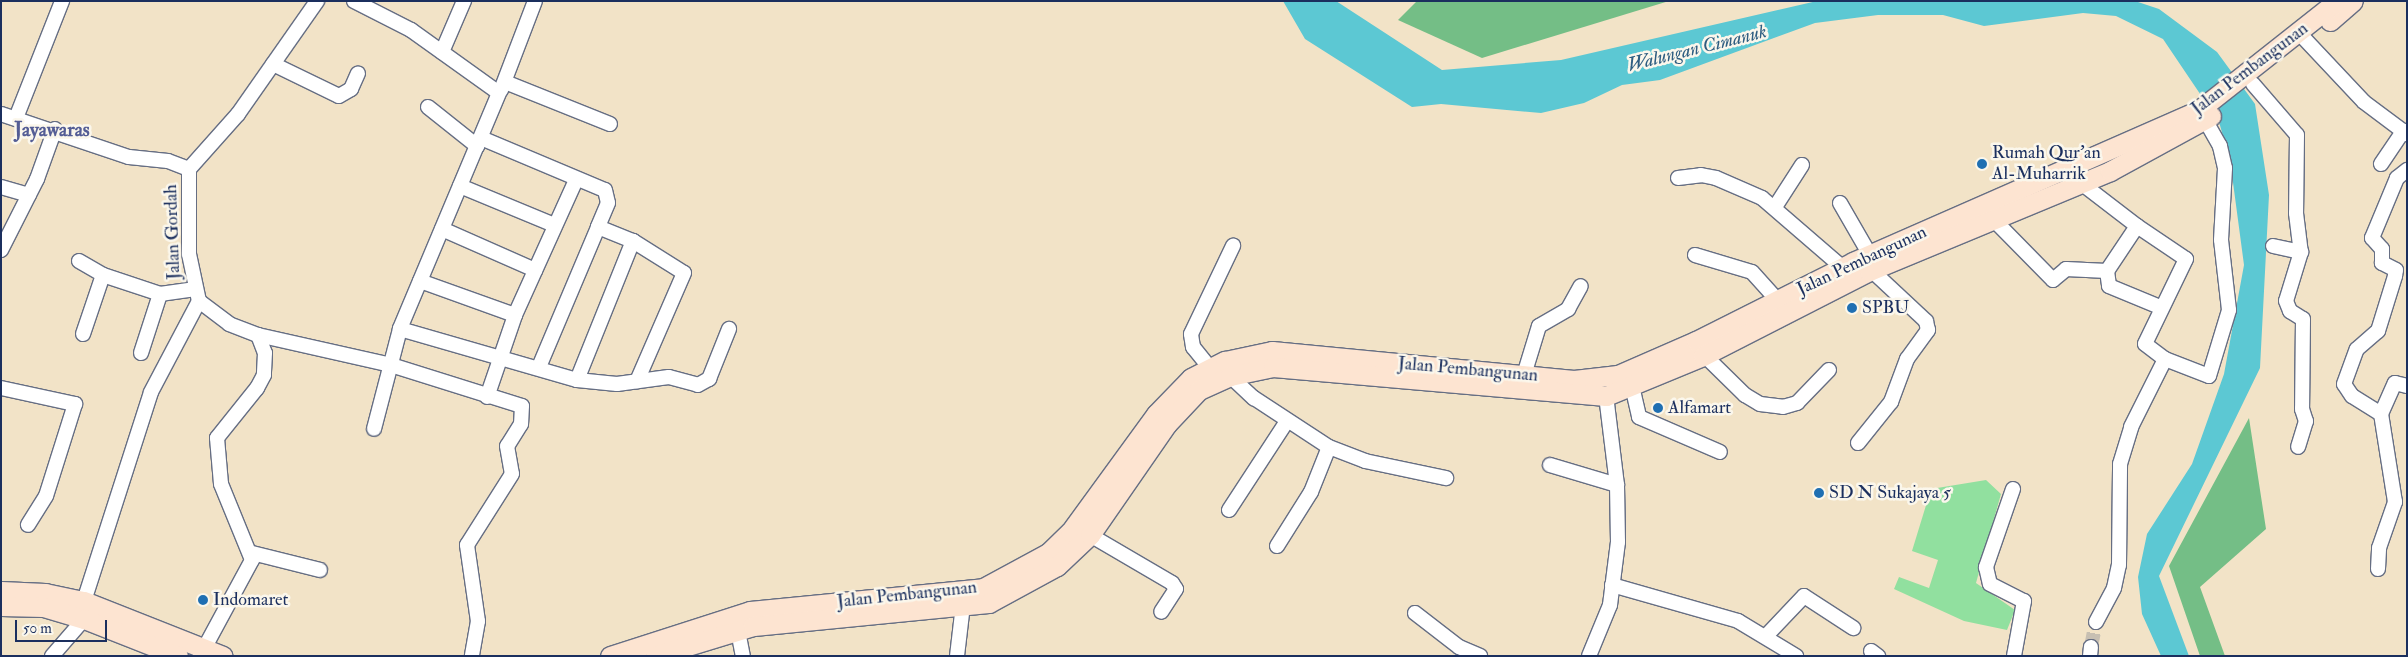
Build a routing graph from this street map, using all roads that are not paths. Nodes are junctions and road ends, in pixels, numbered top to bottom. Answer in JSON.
{"nodes":[{"id":1,"x":62,"y":1,"type":"edge"},
{"id":2,"x":317,"y":1,"type":"edge"},
{"id":3,"x":354,"y":1,"type":"edge"},
{"id":4,"x":464,"y":1,"type":"edge"},
{"id":5,"x":535,"y":1,"type":"edge"},
{"id":6,"x":2337,"y":1,"type":"edge"},
{"id":7,"x":2352,"y":1,"type":"edge"},
{"id":8,"x":2303,"y":39,"type":"junction"},
{"id":9,"x":442,"y":52,"type":"junction"},
{"id":10,"x":273,"y":64,"type":"junction"},
{"id":11,"x":358,"y":74,"type":"dead end"},
{"id":12,"x":2247,"y":84,"type":"junction"},
{"id":13,"x":502,"y":88,"type":"junction"},
{"id":14,"x":428,"y":107,"type":"dead end"},
{"id":15,"x":2206,"y":112,"type":"junction"},
{"id":16,"x":1,"y":114,"type":"edge"},
{"id":17,"x":16,"y":118,"type":"junction"},
{"id":18,"x":610,"y":124,"type":"dead end"},
{"id":19,"x":55,"y":129,"type":"junction"},
{"id":20,"x":2405,"y":133,"type":"edge"},
{"id":21,"x":479,"y":142,"type":"junction"},
{"id":22,"x":2381,"y":164,"type":"dead end"},
{"id":23,"x":1802,"y":165,"type":"dead end"},
{"id":24,"x":189,"y":169,"type":"junction"},
{"id":25,"x":2407,"y":170,"type":"edge"},
{"id":26,"x":1678,"y":178,"type":"dead end"},
{"id":27,"x":576,"y":180,"type":"junction"},
{"id":28,"x":2080,"y":183,"type":"junction"},
{"id":29,"x":460,"y":186,"type":"junction"},
{"id":30,"x":1,"y":187,"type":"edge"},
{"id":31,"x":29,"y":194,"type":"junction"},
{"id":32,"x":1840,"y":203,"type":"dead end"},
{"id":33,"x":1775,"y":207,"type":"junction"},
{"id":34,"x":1994,"y":220,"type":"junction"},
{"id":35,"x":554,"y":224,"type":"junction"},
{"id":36,"x":2137,"y":226,"type":"junction"},
{"id":37,"x":598,"y":227,"type":"junction"},
{"id":38,"x":442,"y":229,"type":"junction"},
{"id":39,"x":633,"y":241,"type":"junction"},
{"id":40,"x":1233,"y":246,"type":"dead end"},
{"id":41,"x":2273,"y":246,"type":"dead end"},
{"id":42,"x":1,"y":250,"type":"edge"},
{"id":43,"x":2302,"y":252,"type":"junction"},
{"id":44,"x":1695,"y":255,"type":"dead end"},
{"id":45,"x":79,"y":261,"type":"dead end"},
{"id":46,"x":1867,"y":261,"type":"junction"},
{"id":47,"x":1842,"y":267,"type":"junction"},
{"id":48,"x":535,"y":270,"type":"junction"},
{"id":49,"x":2107,"y":271,"type":"junction"},
{"id":50,"x":103,"y":275,"type":"junction"},
{"id":51,"x":2402,"y":276,"type":"edge"},
{"id":52,"x":420,"y":281,"type":"junction"},
{"id":53,"x":1581,"y":286,"type":"dead end"},
{"id":54,"x":160,"y":294,"type":"junction"},
{"id":55,"x":197,"y":295,"type":"junction"},
{"id":56,"x":1777,"y":300,"type":"junction"},
{"id":57,"x":2162,"y":308,"type":"junction"},
{"id":58,"x":515,"y":316,"type":"junction"},
{"id":59,"x":400,"y":329,"type":"junction"},
{"id":60,"x":729,"y":329,"type":"dead end"},
{"id":61,"x":83,"y":334,"type":"dead end"},
{"id":62,"x":258,"y":335,"type":"junction"},
{"id":63,"x":1698,"y":349,"type":"junction"},
{"id":64,"x":141,"y":353,"type":"dead end"},
{"id":65,"x":500,"y":358,"type":"junction"},
{"id":66,"x":2165,"y":359,"type":"junction"},
{"id":67,"x":391,"y":365,"type":"junction"},
{"id":68,"x":539,"y":367,"type":"junction"},
{"id":69,"x":1210,"y":368,"type":"junction"},
{"id":70,"x":1828,"y":370,"type":"dead end"},
{"id":71,"x":1524,"y":375,"type":"junction"},
{"id":72,"x":1230,"y":376,"type":"junction"},
{"id":73,"x":577,"y":380,"type":"junction"},
{"id":74,"x":637,"y":380,"type":"junction"},
{"id":75,"x":1489,"y":380,"type":"junction"},
{"id":76,"x":1632,"y":386,"type":"junction"},
{"id":77,"x":2407,"y":386,"type":"edge"},
{"id":78,"x":1,"y":388,"type":"edge"},
{"id":79,"x":487,"y":396,"type":"junction"},
{"id":80,"x":1606,"y":396,"type":"junction"},
{"id":81,"x":2381,"y":414,"type":"junction"},
{"id":82,"x":1287,"y":421,"type":"junction"},
{"id":83,"x":374,"y":429,"type":"dead end"},
{"id":84,"x":1858,"y":442,"type":"dead end"},
{"id":85,"x":1329,"y":447,"type":"junction"},
{"id":86,"x":2298,"y":447,"type":"dead end"},
{"id":87,"x":1720,"y":452,"type":"dead end"},
{"id":88,"x":1550,"y":465,"type":"dead end"},
{"id":89,"x":1446,"y":478,"type":"dead end"},
{"id":90,"x":1617,"y":485,"type":"junction"},
{"id":91,"x":2013,"y":489,"type":"dead end"},
{"id":92,"x":1229,"y":510,"type":"dead end"},
{"id":93,"x":28,"y":524,"type":"dead end"},
{"id":94,"x":1090,"y":535,"type":"junction"},
{"id":95,"x":1276,"y":546,"type":"dead end"},
{"id":96,"x":252,"y":553,"type":"junction"},
{"id":97,"x":2378,"y":569,"type":"dead end"},
{"id":98,"x":320,"y":570,"type":"dead end"},
{"id":99,"x":1612,"y":585,"type":"junction"},
{"id":100,"x":1,"y":591,"type":"edge"},
{"id":101,"x":965,"y":600,"type":"junction"},
{"id":102,"x":1,"y":606,"type":"edge"},
{"id":103,"x":84,"y":610,"type":"junction"},
{"id":104,"x":1161,"y":612,"type":"dead end"},
{"id":105,"x":1415,"y":613,"type":"dead end"},
{"id":106,"x":2096,"y":622,"type":"tunnel mouth"},
{"id":107,"x":1853,"y":628,"type":"dead end"},
{"id":108,"x":738,"y":631,"type":"junction"},
{"id":109,"x":1766,"y":636,"type":"junction"},
{"id":110,"x":192,"y":653,"type":"edge"},
{"id":111,"x":615,"y":655,"type":"edge"},
{"id":112,"x":52,"y":656,"type":"edge"},
{"id":113,"x":223,"y":656,"type":"edge"},
{"id":114,"x":472,"y":656,"type":"edge"},
{"id":115,"x":655,"y":656,"type":"edge"},
{"id":116,"x":743,"y":656,"type":"edge"},
{"id":117,"x":957,"y":656,"type":"edge"},
{"id":118,"x":1480,"y":656,"type":"edge"},
{"id":119,"x":1589,"y":656,"type":"edge"},
{"id":120,"x":1796,"y":656,"type":"edge"},
{"id":121,"x":2014,"y":656,"type":"edge"}],
"edges":[{"from":1,"to":17,"type":"street"},
{"from":2,"to":10,"type":"street"},
{"from":3,"to":9,"type":"street"},
{"from":4,"to":9,"type":"street"},
{"from":5,"to":13,"type":"street"},
{"from":6,"to":8,"type":"main road","name":"Jalan Pembangunan"},
{"from":7,"to":8,"type":"main road","name":"Jalan Pembangunan"},
{"from":8,"to":12,"type":"main road","name":"Jalan Pembangunan"},
{"from":8,"to":20,"type":"street"},
{"from":9,"to":13,"type":"street"},
{"from":10,"to":11,"type":"street"},
{"from":10,"to":24,"type":"street"},
{"from":12,"to":15,"type":"main road","name":"Jalan Pembangunan"},
{"from":12,"to":43,"type":"street"},
{"from":13,"to":18,"type":"street"},
{"from":13,"to":21,"type":"street"},
{"from":14,"to":21,"type":"street"},
{"from":15,"to":28,"type":"main road","name":"Jalan Pembangunan"},
{"from":15,"to":46,"type":"main road","name":"Jalan Pembangunan"},
{"from":15,"to":66,"type":"street"},
{"from":16,"to":17,"type":"street","name":"Jalan Gordah"},
{"from":17,"to":19,"type":"street","name":"Jalan Gordah"},
{"from":19,"to":24,"type":"street","name":"Jalan Gordah"},
{"from":19,"to":31,"type":"street"},
{"from":20,"to":22,"type":"street"},
{"from":21,"to":27,"type":"street"},
{"from":21,"to":29,"type":"street"},
{"from":23,"to":33,"type":"street"},
{"from":24,"to":55,"type":"street","name":"Jalan Gordah"},
{"from":25,"to":51,"type":"street"},
{"from":26,"to":33,"type":"street"},
{"from":27,"to":35,"type":"street"},
{"from":27,"to":37,"type":"street"},
{"from":28,"to":34,"type":"main road","name":"Jalan Pembangunan"},
{"from":28,"to":36,"type":"street"},
{"from":29,"to":35,"type":"street"},
{"from":29,"to":38,"type":"street"},
{"from":30,"to":31,"type":"street"},
{"from":31,"to":42,"type":"street"},
{"from":32,"to":46,"type":"street"},
{"from":33,"to":47,"type":"street"},
{"from":34,"to":46,"type":"main road","name":"Jalan Pembangunan"},
{"from":34,"to":49,"type":"street"},
{"from":35,"to":48,"type":"street"},
{"from":36,"to":49,"type":"street"},
{"from":36,"to":57,"type":"street"},
{"from":37,"to":39,"type":"street"},
{"from":37,"to":68,"type":"street"},
{"from":38,"to":48,"type":"street"},
{"from":38,"to":52,"type":"street"},
{"from":39,"to":73,"type":"street"},
{"from":39,"to":74,"type":"street"},
{"from":40,"to":69,"type":"street"},
{"from":41,"to":43,"type":"street"},
{"from":43,"to":86,"type":"street"},
{"from":44,"to":56,"type":"street"},
{"from":45,"to":50,"type":"street"},
{"from":46,"to":47,"type":"main road","name":"Jalan Pembangunan"},
{"from":46,"to":63,"type":"main road","name":"Jalan Pembangunan"},
{"from":46,"to":84,"type":"street"},
{"from":47,"to":56,"type":"main road","name":"Jalan Pembangunan"},
{"from":48,"to":58,"type":"street"},
{"from":49,"to":57,"type":"street"},
{"from":50,"to":54,"type":"street"},
{"from":50,"to":61,"type":"street"},
{"from":51,"to":81,"type":"street"},
{"from":52,"to":58,"type":"street"},
{"from":52,"to":59,"type":"street"},
{"from":53,"to":71,"type":"street"},
{"from":54,"to":55,"type":"street"},
{"from":54,"to":64,"type":"street"},
{"from":55,"to":62,"type":"street","name":"Jalan Gordah"},
{"from":55,"to":103,"type":"street"},
{"from":56,"to":63,"type":"main road","name":"Jalan Pembangunan"},
{"from":57,"to":66,"type":"street"},
{"from":58,"to":65,"type":"street"},
{"from":59,"to":65,"type":"street"},
{"from":59,"to":67,"type":"street"},
{"from":60,"to":74,"type":"street"},
{"from":62,"to":67,"type":"street","name":"Jalan Gordah"},
{"from":62,"to":96,"type":"street"},
{"from":63,"to":70,"type":"street"},
{"from":63,"to":71,"type":"main road","name":"Jalan Pembangunan"},
{"from":63,"to":76,"type":"main road","name":"Jalan Pembangunan"},
{"from":65,"to":68,"type":"street"},
{"from":65,"to":79,"type":"street"},
{"from":66,"to":106,"type":"street"},
{"from":67,"to":79,"type":"street","name":"Jalan Gordah"},
{"from":67,"to":83,"type":"street"},
{"from":68,"to":73,"type":"street"},
{"from":69,"to":75,"type":"main road","name":"Jalan Pembangunan"},
{"from":69,"to":101,"type":"main road","name":"Jalan Pembangunan"},
{"from":71,"to":75,"type":"main road","name":"Jalan Pembangunan"},
{"from":72,"to":75,"type":"main road","name":"Jalan Pembangunan"},
{"from":72,"to":82,"type":"street"},
{"from":72,"to":94,"type":"main road","name":"Jalan Pembangunan"},
{"from":73,"to":74,"type":"street"},
{"from":75,"to":80,"type":"main road","name":"Jalan Pembangunan"},
{"from":76,"to":80,"type":"main road","name":"Jalan Pembangunan"},
{"from":76,"to":87,"type":"street"},
{"from":77,"to":81,"type":"street"},
{"from":78,"to":93,"type":"street"},
{"from":79,"to":114,"type":"street","name":"Jalan Gordah"},
{"from":80,"to":90,"type":"street"},
{"from":81,"to":97,"type":"street"},
{"from":82,"to":85,"type":"street"},
{"from":82,"to":92,"type":"street"},
{"from":85,"to":89,"type":"street"},
{"from":85,"to":95,"type":"street"},
{"from":88,"to":90,"type":"street"},
{"from":90,"to":99,"type":"street"},
{"from":91,"to":121,"type":"street"},
{"from":94,"to":101,"type":"main road","name":"Jalan Pembangunan"},
{"from":94,"to":104,"type":"street"},
{"from":96,"to":98,"type":"street"},
{"from":96,"to":110,"type":"street"},
{"from":99,"to":109,"type":"street"},
{"from":99,"to":119,"type":"street"},
{"from":100,"to":103,"type":"main road"},
{"from":101,"to":108,"type":"main road","name":"Jalan Pembangunan"},
{"from":101,"to":111,"type":"main road","name":"Jalan Pembangunan"},
{"from":101,"to":117,"type":"street"},
{"from":102,"to":103,"type":"main road"},
{"from":103,"to":110,"type":"main road"},
{"from":103,"to":112,"type":"street"},
{"from":105,"to":118,"type":"street"},
{"from":107,"to":109,"type":"street"},
{"from":108,"to":115,"type":"main road","name":"Jalan Pembangunan"},
{"from":108,"to":116,"type":"street"},
{"from":109,"to":120,"type":"street"},
{"from":110,"to":113,"type":"main road"}]}
